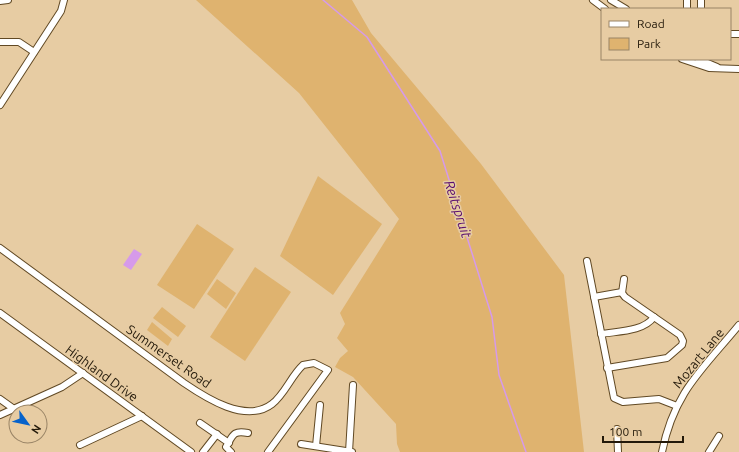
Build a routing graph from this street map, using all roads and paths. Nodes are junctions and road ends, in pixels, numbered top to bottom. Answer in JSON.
{"nodes":[{"id":1,"x":8,"y":0,"type":"edge"},
{"id":2,"x":64,"y":0,"type":"edge"},
{"id":3,"x":594,"y":0,"type":"edge"},
{"id":4,"x":611,"y":0,"type":"edge"},
{"id":5,"x":0,"y":1,"type":"edge"},
{"id":6,"x":604,"y":8,"type":"edge"},
{"id":7,"x":624,"y":8,"type":"edge"},
{"id":8,"x":0,"y":42,"type":"edge"},
{"id":9,"x":34,"y":52,"type":"junction"},
{"id":10,"x":685,"y":60,"type":"edge"},
{"id":11,"x":700,"y":60,"type":"edge"},
{"id":12,"x":718,"y":67,"type":"junction"},
{"id":13,"x":739,"y":68,"type":"edge"},
{"id":14,"x":0,"y":91,"type":"edge"},
{"id":15,"x":7,"y":95,"type":"junction"},
{"id":16,"x":0,"y":105,"type":"edge"},
{"id":17,"x":0,"y":248,"type":"edge"},
{"id":18,"x":587,"y":261,"type":"dead end"},
{"id":19,"x":624,"y":280,"type":"dead end"},
{"id":20,"x":622,"y":292,"type":"junction"},
{"id":21,"x":594,"y":297,"type":"junction"},
{"id":22,"x":0,"y":313,"type":"edge"},
{"id":23,"x":654,"y":317,"type":"junction"},
{"id":24,"x":739,"y":325,"type":"edge"},
{"id":25,"x":601,"y":334,"type":"junction"},
{"id":26,"x":607,"y":368,"type":"junction"},
{"id":27,"x":83,"y":373,"type":"junction"},
{"id":28,"x":353,"y":385,"type":"dead end"},
{"id":29,"x":25,"y":404,"type":"edge"},
{"id":30,"x":320,"y":405,"type":"dead end"},
{"id":31,"x":677,"y":406,"type":"junction"},
{"id":32,"x":142,"y":416,"type":"junction"},
{"id":33,"x":200,"y":423,"type":"dead end"},
{"id":34,"x":617,"y":429,"type":"dead end"},
{"id":35,"x":248,"y":433,"type":"dead end"},
{"id":36,"x":217,"y":434,"type":"junction"},
{"id":37,"x":718,"y":436,"type":"dead end"},
{"id":38,"x":229,"y":443,"type":"junction"},
{"id":39,"x":301,"y":444,"type":"dead end"},
{"id":40,"x":80,"y":445,"type":"dead end"},
{"id":41,"x":316,"y":446,"type":"junction"},
{"id":42,"x":326,"y":451,"type":"edge"},
{"id":43,"x":191,"y":452,"type":"edge"},
{"id":44,"x":203,"y":452,"type":"edge"},
{"id":45,"x":231,"y":452,"type":"edge"},
{"id":46,"x":268,"y":452,"type":"edge"},
{"id":47,"x":350,"y":452,"type":"edge"},
{"id":48,"x":618,"y":452,"type":"edge"},
{"id":49,"x":662,"y":452,"type":"edge"},
{"id":50,"x":709,"y":452,"type":"edge"}],
"edges":[{"from":1,"to":5,"type":"street"},
{"from":2,"to":9,"type":"street"},
{"from":3,"to":6,"type":"street"},
{"from":4,"to":7,"type":"street"},
{"from":8,"to":9,"type":"street"},
{"from":9,"to":15,"type":"street"},
{"from":10,"to":12,"type":"street"},
{"from":11,"to":12,"type":"street"},
{"from":12,"to":13,"type":"street"},
{"from":14,"to":15,"type":"street"},
{"from":15,"to":16,"type":"street"},
{"from":17,"to":46,"type":"street","name":"Summerset Road"},
{"from":18,"to":21,"type":"street"},
{"from":19,"to":20,"type":"street"},
{"from":20,"to":21,"type":"street"},
{"from":20,"to":23,"type":"street"},
{"from":21,"to":25,"type":"street"},
{"from":22,"to":27,"type":"street","name":"Highland Drive"},
{"from":23,"to":25,"type":"street"},
{"from":23,"to":26,"type":"street"},
{"from":24,"to":31,"type":"street","name":"Mozart Lane"},
{"from":25,"to":26,"type":"street"},
{"from":26,"to":31,"type":"street"},
{"from":27,"to":29,"type":"street"},
{"from":27,"to":32,"type":"street","name":"Highland Drive"},
{"from":28,"to":47,"type":"street"},
{"from":30,"to":41,"type":"street"},
{"from":31,"to":49,"type":"street","name":"Mozart Lane"},
{"from":32,"to":40,"type":"street"},
{"from":32,"to":43,"type":"street","name":"Highland Drive"},
{"from":33,"to":36,"type":"street"},
{"from":34,"to":48,"type":"street"},
{"from":35,"to":38,"type":"street"},
{"from":36,"to":38,"type":"street"},
{"from":36,"to":44,"type":"street"},
{"from":37,"to":50,"type":"street"},
{"from":38,"to":45,"type":"street"},
{"from":39,"to":41,"type":"street"},
{"from":41,"to":42,"type":"street"},
{"from":42,"to":47,"type":"street"}]}
